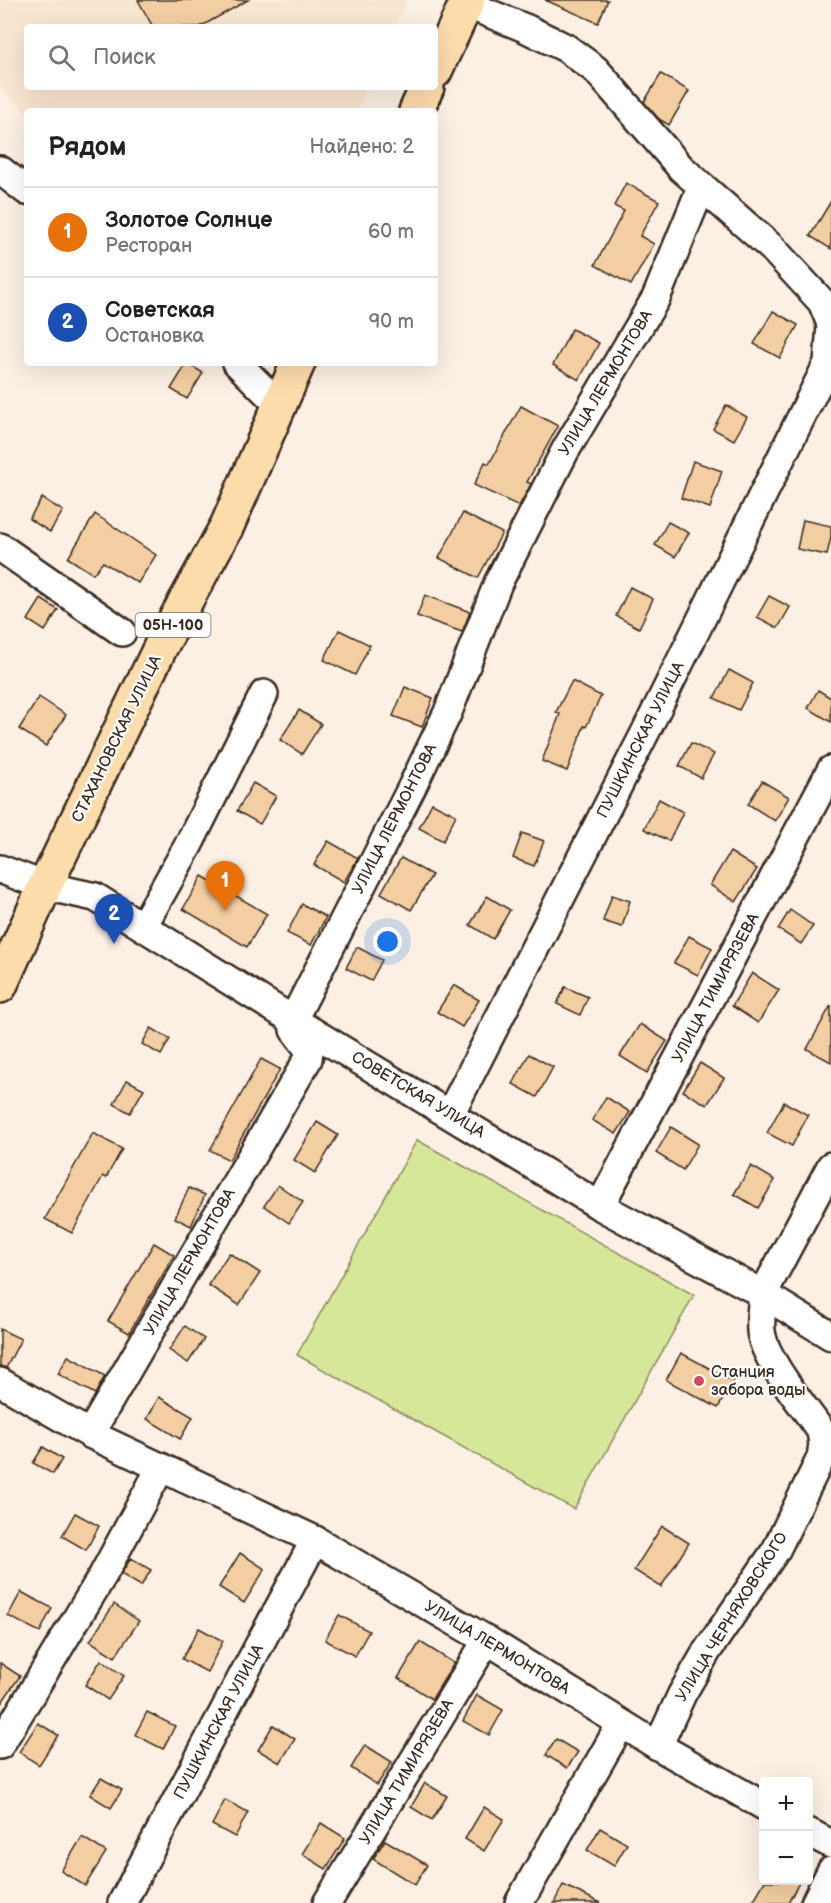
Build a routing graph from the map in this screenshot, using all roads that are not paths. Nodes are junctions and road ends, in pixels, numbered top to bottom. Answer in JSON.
{"nodes":[{"id":1,"x":467,"y":2,"type":"edge"},
{"id":2,"x":438,"y":65,"type":"edge"},
{"id":3,"x":426,"y":90,"type":"edge"},
{"id":4,"x":418,"y":108,"type":"edge"},
{"id":5,"x":0,"y":170,"type":"edge"},
{"id":6,"x":701,"y":188,"type":"junction"},
{"id":7,"x":24,"y":189,"type":"edge"},
{"id":8,"x":831,"y":324,"type":"edge"},
{"id":9,"x":829,"y":365,"type":"edge"},
{"id":10,"x":240,"y":366,"type":"edge"},
{"id":11,"x":297,"y":366,"type":"edge"},
{"id":12,"x":279,"y":405,"type":"junction"},
{"id":13,"x":0,"y":547,"type":"edge"},
{"id":14,"x":122,"y":632,"type":"dead end"},
{"id":15,"x":264,"y":694,"type":"dead end"},
{"id":16,"x":831,"y":770,"type":"edge"},
{"id":17,"x":0,"y":869,"type":"edge"},
{"id":18,"x":45,"y":886,"type":"junction"},
{"id":19,"x":143,"y":926,"type":"junction"},
{"id":20,"x":0,"y":986,"type":"edge"},
{"id":21,"x":293,"y":1020,"type":"junction"},
{"id":22,"x":450,"y":1114,"type":"junction"},
{"id":23,"x":831,"y":1166,"type":"edge"},
{"id":24,"x":600,"y":1206,"type":"junction"},
{"id":25,"x":764,"y":1294,"type":"junction"},
{"id":26,"x":831,"y":1336,"type":"edge"},
{"id":27,"x":0,"y":1382,"type":"edge"},
{"id":28,"x":90,"y":1434,"type":"junction"},
{"id":29,"x":161,"y":1467,"type":"junction"},
{"id":30,"x":315,"y":1540,"type":"junction"},
{"id":31,"x":487,"y":1640,"type":"junction"},
{"id":32,"x":621,"y":1724,"type":"junction"},
{"id":33,"x":0,"y":1745,"type":"edge"},
{"id":34,"x":658,"y":1746,"type":"junction"},
{"id":35,"x":759,"y":1803,"type":"edge"},
{"id":36,"x":813,"y":1835,"type":"edge"},
{"id":37,"x":831,"y":1844,"type":"edge"},
{"id":38,"x":831,"y":1871,"type":"edge"},
{"id":39,"x":122,"y":1903,"type":"edge"},
{"id":40,"x":327,"y":1903,"type":"edge"},
{"id":41,"x":519,"y":1903,"type":"edge"},
{"id":42,"x":815,"y":1903,"type":"edge"}],
"edges":[{"from":1,"to":2,"type":"main road"},
{"from":1,"to":6,"type":"street"},
{"from":3,"to":4,"type":"main road"},
{"from":5,"to":7,"type":"street"},
{"from":6,"to":8,"type":"street"},
{"from":6,"to":21,"type":"street","name":"УЛИЦА ЛЕРМОНТОВА"},
{"from":8,"to":9,"type":"street"},
{"from":9,"to":22,"type":"street","name":"ПУШКИНСКАЯ УЛИЦА"},
{"from":10,"to":12,"type":"street"},
{"from":11,"to":12,"type":"main road","name":"СТАХАНОВСКАЯ УЛИЦА","number":"05Н-100"},
{"from":12,"to":18,"type":"main road","name":"СТАХАНОВСКАЯ УЛИЦА","number":"05Н-100"},
{"from":13,"to":14,"type":"street"},
{"from":15,"to":19,"type":"street"},
{"from":16,"to":24,"type":"street","name":"УЛИЦА ТИМИРЯЗЕВА"},
{"from":17,"to":18,"type":"street","name":"СОВЕТСКАЯ УЛИЦА"},
{"from":18,"to":19,"type":"street","name":"СОВЕТСКАЯ УЛИЦА"},
{"from":18,"to":20,"type":"main road","name":"СТАХАНОВСКАЯ УЛИЦА","number":"05Н-100"},
{"from":19,"to":21,"type":"street","name":"СОВЕТСКАЯ УЛИЦА"},
{"from":21,"to":22,"type":"street","name":"СОВЕТСКАЯ УЛИЦА"},
{"from":21,"to":28,"type":"street","name":"УЛИЦА ЛЕРМОНТОВА"},
{"from":22,"to":24,"type":"street","name":"СОВЕТСКАЯ УЛИЦА"},
{"from":23,"to":25,"type":"street","name":"УЛИЦА ЧЕРНЯХОВСКОГО"},
{"from":24,"to":25,"type":"street","name":"СОВЕТСКАЯ УЛИЦА"},
{"from":25,"to":26,"type":"street","name":"СОВЕТСКАЯ УЛИЦА"},
{"from":25,"to":34,"type":"street","name":"УЛИЦА ЧЕРНЯХОВСКОГО"},
{"from":27,"to":28,"type":"street","name":"УЛИЦА ЛЕРМОНТОВА"},
{"from":28,"to":29,"type":"street","name":"УЛИЦА ЛЕРМОНТОВА"},
{"from":29,"to":30,"type":"street","name":"УЛИЦА ЛЕРМОНТОВА"},
{"from":29,"to":33,"type":"street"},
{"from":30,"to":31,"type":"street","name":"УЛИЦА ЛЕРМОНТОВА"},
{"from":30,"to":39,"type":"street","name":"ПУШКИНСКАЯ УЛИЦА"},
{"from":31,"to":32,"type":"street","name":"УЛИЦА ЛЕРМОНТОВА"},
{"from":31,"to":40,"type":"street","name":"УЛИЦА ТИМИРЯЗЕВА"},
{"from":32,"to":34,"type":"street","name":"УЛИЦА ЛЕРМОНТОВА"},
{"from":32,"to":41,"type":"street"},
{"from":34,"to":35,"type":"street","name":"УЛИЦА ЛЕРМОНТОВА"},
{"from":36,"to":37,"type":"street"},
{"from":38,"to":42,"type":"street"}]}
